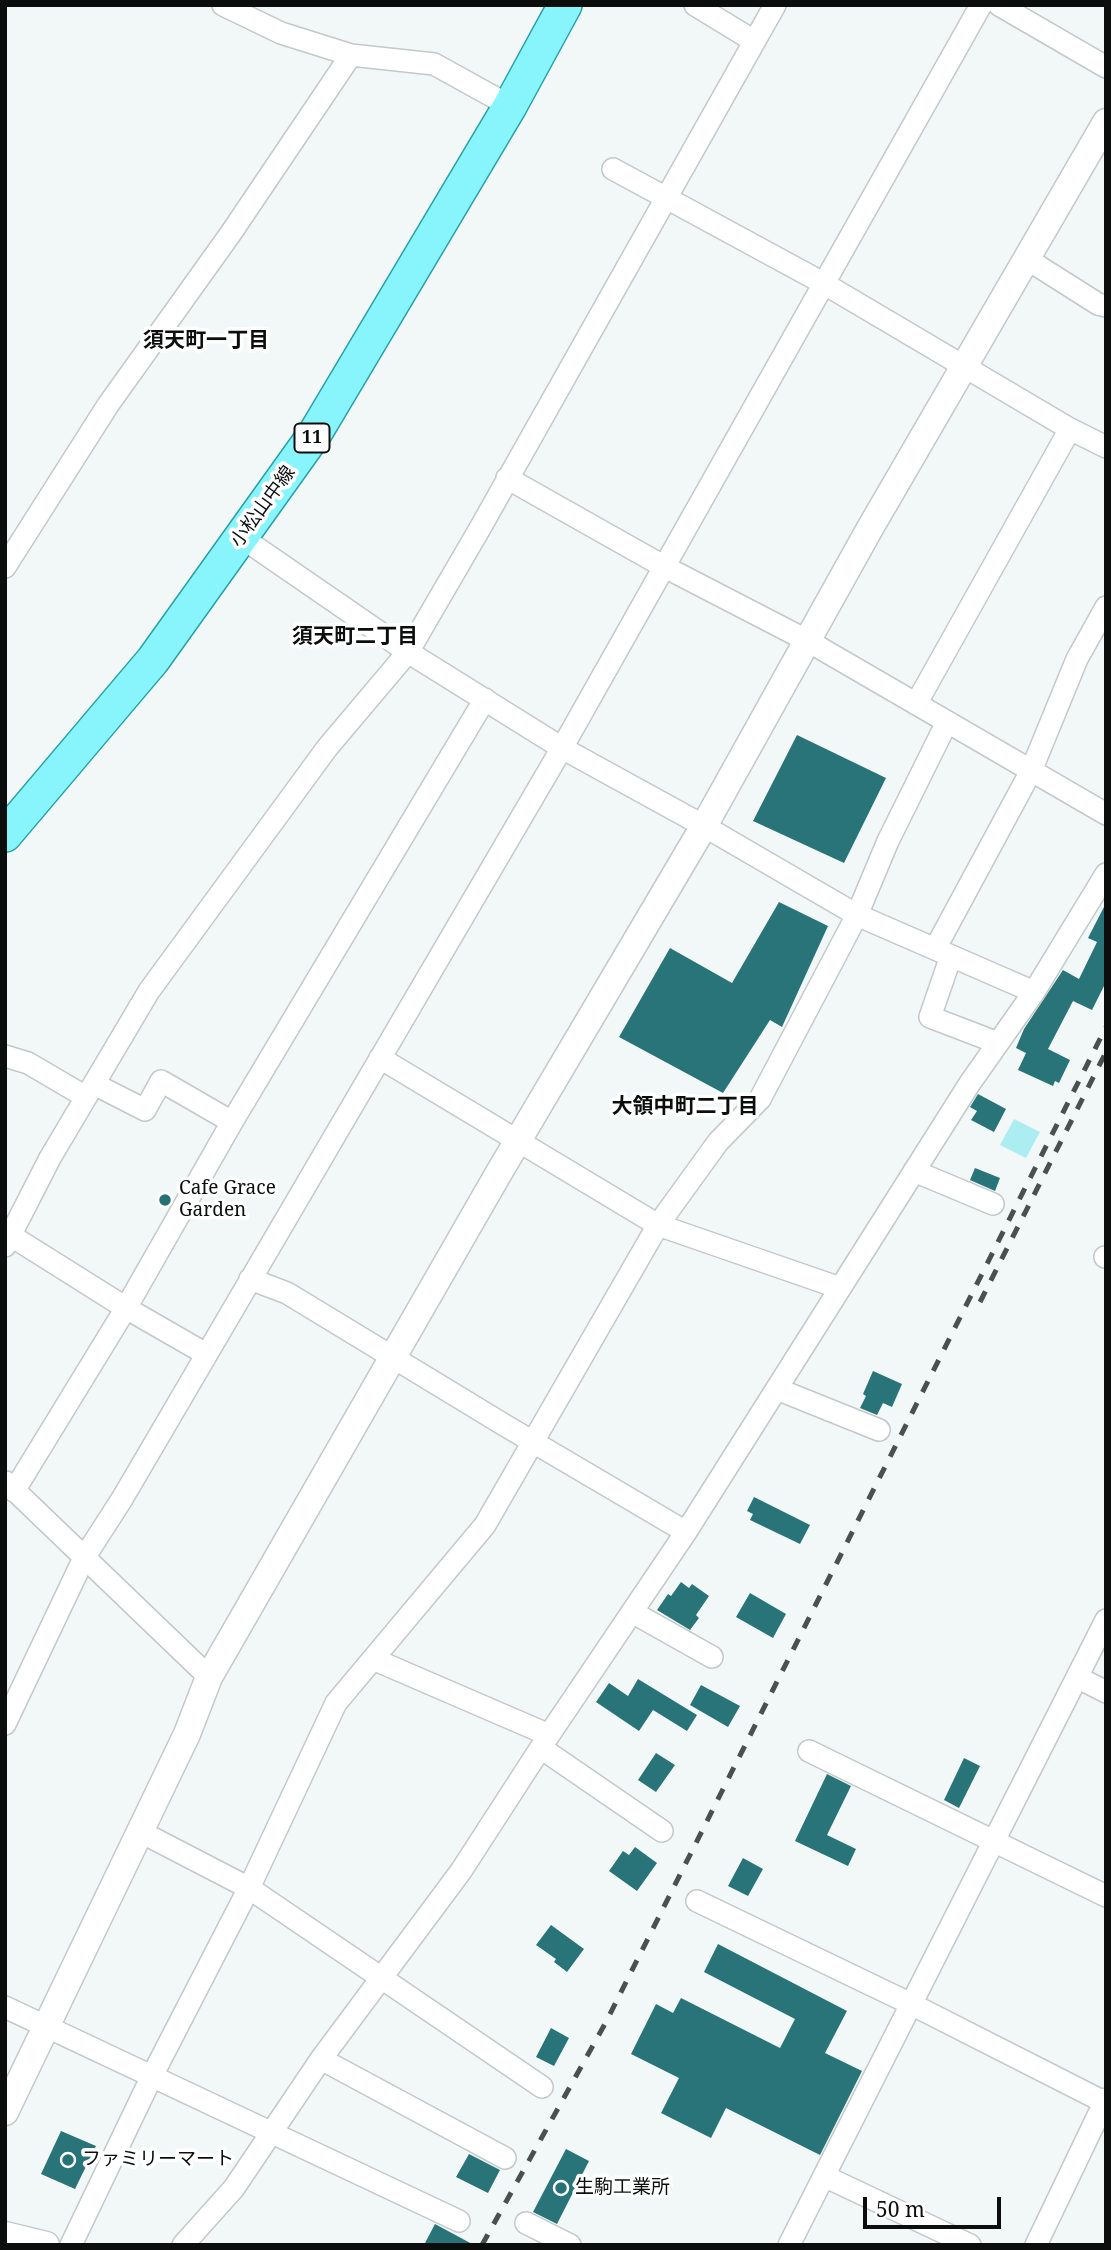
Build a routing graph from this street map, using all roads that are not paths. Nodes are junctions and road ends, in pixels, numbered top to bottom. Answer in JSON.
{"nodes":[{"id":1,"x":223,"y":5,"type":"edge"},
{"id":2,"x":565,"y":5,"type":"edge"},
{"id":3,"x":695,"y":5,"type":"edge"},
{"id":4,"x":775,"y":5,"type":"edge"},
{"id":5,"x":981,"y":5,"type":"edge"},
{"id":6,"x":999,"y":5,"type":"edge"},
{"id":7,"x":754,"y":41,"type":"junction"},
{"id":8,"x":351,"y":55,"type":"junction"},
{"id":9,"x":1106,"y":67,"type":"edge"},
{"id":10,"x":510,"y":106,"type":"junction"},
{"id":11,"x":1106,"y":122,"type":"edge"},
{"id":12,"x":613,"y":169,"type":"dead end"},
{"id":13,"x":665,"y":198,"type":"junction"},
{"id":14,"x":1027,"y":259,"type":"junction"},
{"id":15,"x":823,"y":283,"type":"junction"},
{"id":16,"x":1106,"y":306,"type":"edge"},
{"id":17,"x":965,"y":366,"type":"junction"},
{"id":18,"x":1070,"y":429,"type":"junction"},
{"id":19,"x":1106,"y":447,"type":"edge"},
{"id":20,"x":507,"y":478,"type":"junction"},
{"id":21,"x":241,"y":537,"type":"junction"},
{"id":22,"x":663,"y":566,"type":"junction"},
{"id":23,"x":5,"y":567,"type":"edge"},
{"id":24,"x":1106,"y":607,"type":"edge"},
{"id":25,"x":808,"y":641,"type":"junction"},
{"id":26,"x":408,"y":652,"type":"junction"},
{"id":27,"x":485,"y":699,"type":"junction"},
{"id":28,"x":916,"y":704,"type":"junction"},
{"id":29,"x":947,"y":722,"type":"junction"},
{"id":30,"x":562,"y":748,"type":"junction"},
{"id":31,"x":1031,"y":771,"type":"junction"},
{"id":32,"x":1106,"y":814,"type":"edge"},
{"id":33,"x":704,"y":826,"type":"junction"},
{"id":34,"x":5,"y":835,"type":"edge"},
{"id":35,"x":1106,"y":874,"type":"edge"},
{"id":36,"x":857,"y":915,"type":"junction"},
{"id":37,"x":943,"y":952,"type":"junction"},
{"id":38,"x":1034,"y":992,"type":"junction"},
{"id":39,"x":998,"y":1043,"type":"junction"},
{"id":40,"x":5,"y":1056,"type":"edge"},
{"id":41,"x":380,"y":1058,"type":"junction"},
{"id":42,"x":90,"y":1090,"type":"junction"},
{"id":43,"x":232,"y":1122,"type":"junction"},
{"id":44,"x":517,"y":1142,"type":"junction"},
{"id":45,"x":914,"y":1171,"type":"junction"},
{"id":46,"x":993,"y":1204,"type":"dead end"},
{"id":47,"x":659,"y":1225,"type":"junction"},
{"id":48,"x":7,"y":1238,"type":"edge"},
{"id":49,"x":250,"y":1279,"type":"junction"},
{"id":50,"x":840,"y":1288,"type":"junction"},
{"id":51,"x":126,"y":1308,"type":"junction"},
{"id":52,"x":206,"y":1354,"type":"junction"},
{"id":53,"x":393,"y":1357,"type":"junction"},
{"id":54,"x":777,"y":1389,"type":"junction"},
{"id":55,"x":879,"y":1430,"type":"dead end"},
{"id":56,"x":533,"y":1442,"type":"junction"},
{"id":57,"x":10,"y":1486,"type":"edge"},
{"id":58,"x":686,"y":1532,"type":"junction"},
{"id":59,"x":84,"y":1558,"type":"junction"},
{"id":60,"x":632,"y":1612,"type":"junction"},
{"id":61,"x":1106,"y":1620,"type":"edge"},
{"id":62,"x":712,"y":1657,"type":"dead end"},
{"id":63,"x":373,"y":1659,"type":"junction"},
{"id":64,"x":209,"y":1677,"type":"junction"},
{"id":65,"x":1077,"y":1677,"type":"junction"},
{"id":66,"x":1106,"y":1692,"type":"edge"},
{"id":67,"x":5,"y":1724,"type":"edge"},
{"id":68,"x":545,"y":1742,"type":"junction"},
{"id":69,"x":810,"y":1751,"type":"dead end"},
{"id":70,"x":139,"y":1831,"type":"junction"},
{"id":71,"x":662,"y":1831,"type":"dead end"},
{"id":72,"x":994,"y":1841,"type":"junction"},
{"id":73,"x":249,"y":1888,"type":"junction"},
{"id":74,"x":1106,"y":1896,"type":"edge"},
{"id":75,"x":697,"y":1901,"type":"dead end"},
{"id":76,"x":381,"y":1977,"type":"junction"},
{"id":77,"x":911,"y":2004,"type":"junction"},
{"id":78,"x":5,"y":2007,"type":"edge"},
{"id":79,"x":46,"y":2026,"type":"junction"},
{"id":80,"x":321,"y":2059,"type":"junction"},
{"id":81,"x":152,"y":2076,"type":"junction"},
{"id":82,"x":542,"y":2087,"type":"dead end"},
{"id":83,"x":1105,"y":2102,"type":"edge"},
{"id":84,"x":5,"y":2112,"type":"edge"},
{"id":85,"x":271,"y":2132,"type":"junction"},
{"id":86,"x":505,"y":2158,"type":"dead end"},
{"id":87,"x":824,"y":2176,"type":"junction"},
{"id":88,"x":459,"y":2221,"type":"dead end"},
{"id":89,"x":526,"y":2223,"type":"dead end"},
{"id":90,"x":5,"y":2235,"type":"edge"},
{"id":91,"x":46,"y":2245,"type":"edge"},
{"id":92,"x":71,"y":2245,"type":"edge"},
{"id":93,"x":183,"y":2245,"type":"edge"},
{"id":94,"x":570,"y":2245,"type":"edge"},
{"id":95,"x":789,"y":2245,"type":"edge"},
{"id":96,"x":970,"y":2245,"type":"edge"},
{"id":97,"x":1036,"y":2245,"type":"edge"}],
"edges":[{"from":1,"to":8,"type":"street"},
{"from":2,"to":10,"type":"main road","name":"小松山中線","number":"11"},
{"from":3,"to":7,"type":"street"},
{"from":4,"to":7,"type":"street"},
{"from":5,"to":15,"type":"street"},
{"from":6,"to":9,"type":"street"},
{"from":7,"to":13,"type":"street"},
{"from":8,"to":10,"type":"street"},
{"from":8,"to":23,"type":"street"},
{"from":10,"to":21,"type":"main road","name":"小松山中線","number":"11"},
{"from":11,"to":14,"type":"street"},
{"from":12,"to":13,"type":"street"},
{"from":13,"to":15,"type":"street"},
{"from":13,"to":20,"type":"street"},
{"from":14,"to":16,"type":"street"},
{"from":14,"to":17,"type":"street"},
{"from":15,"to":17,"type":"street"},
{"from":15,"to":22,"type":"street"},
{"from":17,"to":18,"type":"street"},
{"from":17,"to":25,"type":"street"},
{"from":18,"to":19,"type":"street"},
{"from":18,"to":28,"type":"street"},
{"from":20,"to":22,"type":"street"},
{"from":20,"to":26,"type":"street"},
{"from":21,"to":26,"type":"street"},
{"from":21,"to":34,"type":"main road","name":"小松山中線","number":"11"},
{"from":22,"to":25,"type":"street"},
{"from":22,"to":30,"type":"street"},
{"from":24,"to":31,"type":"street"},
{"from":25,"to":28,"type":"street"},
{"from":25,"to":33,"type":"street"},
{"from":26,"to":27,"type":"street"},
{"from":26,"to":42,"type":"street"},
{"from":27,"to":30,"type":"street"},
{"from":27,"to":43,"type":"street"},
{"from":28,"to":29,"type":"street"},
{"from":29,"to":31,"type":"street"},
{"from":29,"to":36,"type":"street"},
{"from":30,"to":33,"type":"street"},
{"from":30,"to":41,"type":"street"},
{"from":31,"to":32,"type":"street"},
{"from":31,"to":37,"type":"street"},
{"from":33,"to":36,"type":"street"},
{"from":33,"to":44,"type":"street"},
{"from":35,"to":38,"type":"street"},
{"from":36,"to":37,"type":"street"},
{"from":36,"to":47,"type":"street"},
{"from":37,"to":38,"type":"street"},
{"from":37,"to":39,"type":"street"},
{"from":38,"to":39,"type":"street"},
{"from":39,"to":45,"type":"street"},
{"from":40,"to":42,"type":"street"},
{"from":41,"to":44,"type":"street"},
{"from":41,"to":49,"type":"street"},
{"from":42,"to":43,"type":"street"},
{"from":42,"to":48,"type":"street"},
{"from":43,"to":51,"type":"street"},
{"from":44,"to":47,"type":"street"},
{"from":44,"to":53,"type":"street"},
{"from":45,"to":46,"type":"street"},
{"from":45,"to":50,"type":"street"},
{"from":47,"to":50,"type":"street"},
{"from":47,"to":56,"type":"street"},
{"from":48,"to":51,"type":"street"},
{"from":49,"to":52,"type":"street"},
{"from":49,"to":53,"type":"street"},
{"from":50,"to":54,"type":"street"},
{"from":51,"to":52,"type":"street"},
{"from":51,"to":57,"type":"street"},
{"from":52,"to":59,"type":"street"},
{"from":53,"to":56,"type":"street"},
{"from":53,"to":64,"type":"street"},
{"from":54,"to":55,"type":"street"},
{"from":54,"to":58,"type":"street"},
{"from":56,"to":58,"type":"street"},
{"from":56,"to":63,"type":"street"},
{"from":57,"to":59,"type":"street"},
{"from":58,"to":60,"type":"street"},
{"from":59,"to":64,"type":"street"},
{"from":59,"to":67,"type":"street"},
{"from":60,"to":62,"type":"street"},
{"from":60,"to":68,"type":"street"},
{"from":61,"to":65,"type":"street"},
{"from":63,"to":68,"type":"street"},
{"from":63,"to":73,"type":"street"},
{"from":64,"to":70,"type":"street"},
{"from":65,"to":66,"type":"street"},
{"from":65,"to":72,"type":"street"},
{"from":68,"to":71,"type":"street"},
{"from":68,"to":76,"type":"street"},
{"from":69,"to":72,"type":"street"},
{"from":70,"to":73,"type":"street"},
{"from":70,"to":79,"type":"street"},
{"from":72,"to":74,"type":"street"},
{"from":72,"to":77,"type":"street"},
{"from":73,"to":76,"type":"street"},
{"from":73,"to":81,"type":"street"},
{"from":75,"to":77,"type":"street"},
{"from":76,"to":80,"type":"street"},
{"from":76,"to":82,"type":"street"},
{"from":77,"to":83,"type":"street"},
{"from":77,"to":87,"type":"street"},
{"from":78,"to":79,"type":"street"},
{"from":79,"to":81,"type":"street"},
{"from":79,"to":84,"type":"street"},
{"from":80,"to":85,"type":"street"},
{"from":80,"to":86,"type":"street"},
{"from":81,"to":85,"type":"street"},
{"from":81,"to":92,"type":"street"},
{"from":83,"to":97,"type":"street"},
{"from":85,"to":88,"type":"street"},
{"from":85,"to":93,"type":"street"},
{"from":87,"to":95,"type":"street"},
{"from":87,"to":96,"type":"street"},
{"from":89,"to":94,"type":"street"},
{"from":90,"to":91,"type":"street"}]}
